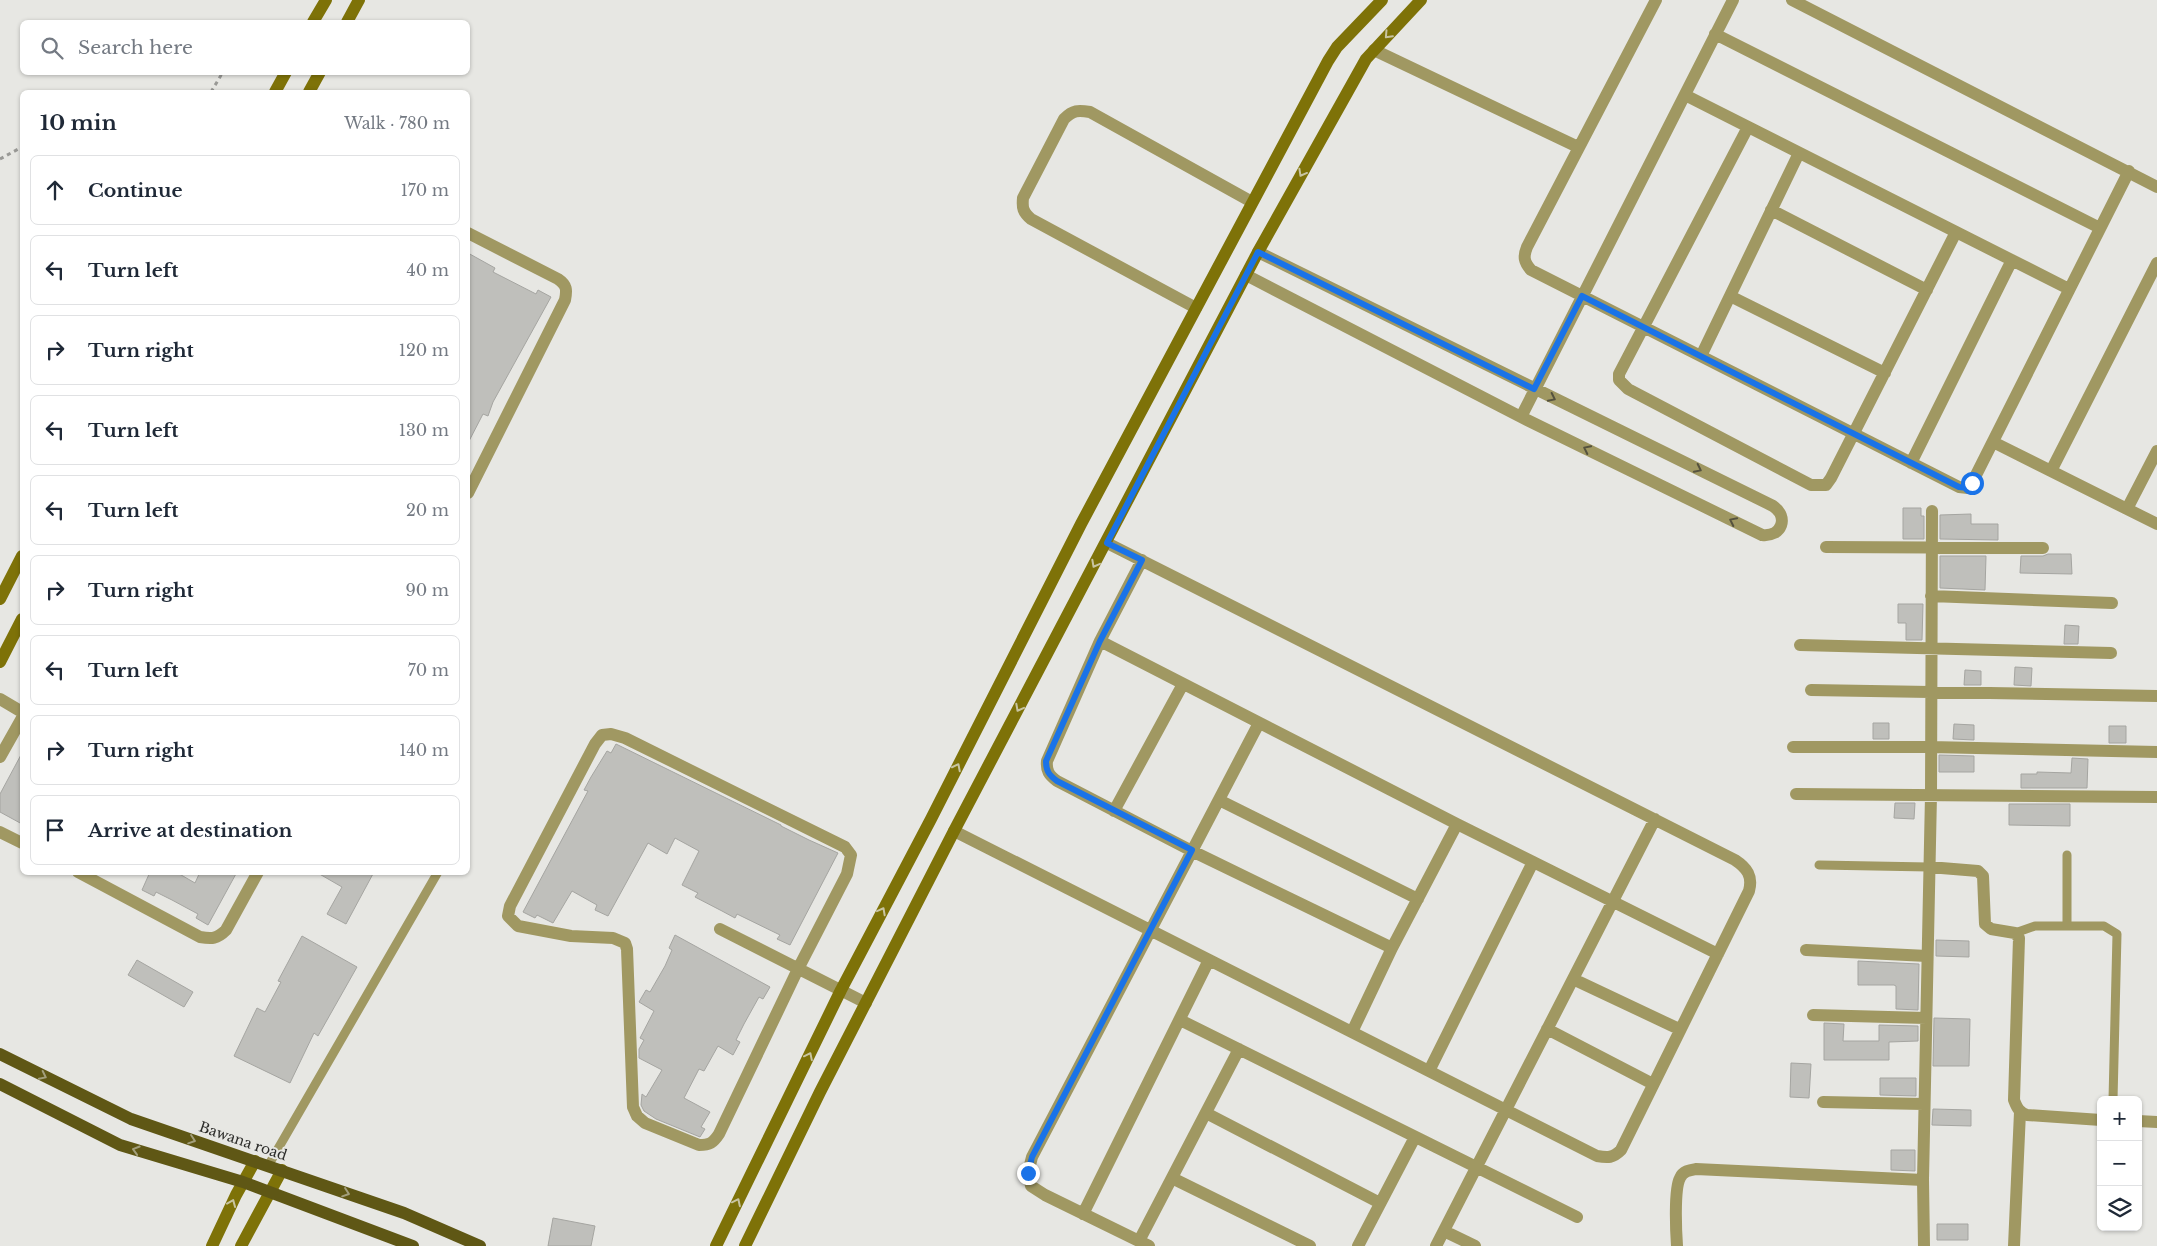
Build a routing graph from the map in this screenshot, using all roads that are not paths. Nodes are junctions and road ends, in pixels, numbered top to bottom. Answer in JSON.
{"nodes":[{"id":1,"x":326,"y":0,"type":"edge"},
{"id":2,"x":359,"y":0,"type":"edge"},
{"id":3,"x":1382,"y":0,"type":"edge"},
{"id":4,"x":1421,"y":0,"type":"edge"},
{"id":5,"x":1656,"y":0,"type":"edge"},
{"id":6,"x":1733,"y":0,"type":"edge"},
{"id":7,"x":1792,"y":0,"type":"edge"},
{"id":8,"x":314,"y":20,"type":"edge"},
{"id":9,"x":347,"y":20,"type":"edge"},
{"id":10,"x":1715,"y":34,"type":"junction"},
{"id":11,"x":1374,"y":50,"type":"junction"},
{"id":12,"x":284,"y":75,"type":"edge"},
{"id":13,"x":318,"y":75,"type":"edge"},
{"id":14,"x":276,"y":90,"type":"edge"},
{"id":15,"x":310,"y":90,"type":"edge"},
{"id":16,"x":1684,"y":96,"type":"junction"},
{"id":17,"x":1748,"y":128,"type":"junction"},
{"id":18,"x":1578,"y":147,"type":"junction"},
{"id":19,"x":1799,"y":153,"type":"junction"},
{"id":20,"x":2129,"y":171,"type":"junction"},
{"id":21,"x":2157,"y":186,"type":"edge"},
{"id":22,"x":1252,"y":202,"type":"junction"},
{"id":23,"x":1771,"y":210,"type":"junction"},
{"id":24,"x":2100,"y":228,"type":"junction"},
{"id":25,"x":1956,"y":232,"type":"junction"},
{"id":26,"x":470,"y":234,"type":"edge"},
{"id":27,"x":1258,"y":252,"type":"junction"},
{"id":28,"x":2012,"y":260,"type":"junction"},
{"id":29,"x":2157,"y":263,"type":"edge"},
{"id":30,"x":1246,"y":275,"type":"junction"},
{"id":31,"x":2070,"y":289,"type":"junction"},
{"id":32,"x":1927,"y":290,"type":"junction"},
{"id":33,"x":1582,"y":296,"type":"junction"},
{"id":34,"x":1730,"y":296,"type":"junction"},
{"id":35,"x":1196,"y":308,"type":"junction"},
{"id":36,"x":1643,"y":327,"type":"junction"},
{"id":37,"x":1701,"y":356,"type":"junction"},
{"id":38,"x":1885,"y":373,"type":"junction"},
{"id":39,"x":1534,"y":389,"type":"junction"},
{"id":40,"x":1520,"y":416,"type":"junction"},
{"id":41,"x":1854,"y":434,"type":"junction"},
{"id":42,"x":1993,"y":442,"type":"junction"},
{"id":43,"x":2157,"y":451,"type":"edge"},
{"id":44,"x":1911,"y":463,"type":"junction"},
{"id":45,"x":2051,"y":471,"type":"junction"},
{"id":46,"x":470,"y":489,"type":"edge"},
{"id":47,"x":2127,"y":509,"type":"junction"},
{"id":48,"x":1932,"y":511,"type":"dead end"},
{"id":49,"x":2157,"y":524,"type":"edge"},
{"id":50,"x":1107,"y":543,"type":"junction"},
{"id":51,"x":1826,"y":547,"type":"dead end"},
{"id":52,"x":1931,"y":548,"type":"junction"},
{"id":53,"x":2043,"y":548,"type":"dead end"},
{"id":54,"x":20,"y":560,"type":"edge"},
{"id":55,"x":1142,"y":560,"type":"junction"},
{"id":56,"x":1931,"y":596,"type":"junction"},
{"id":57,"x":0,"y":598,"type":"edge"},
{"id":58,"x":2112,"y":603,"type":"dead end"},
{"id":59,"x":20,"y":623,"type":"edge"},
{"id":60,"x":1100,"y":641,"type":"junction"},
{"id":61,"x":1800,"y":645,"type":"dead end"},
{"id":62,"x":1930,"y":648,"type":"junction"},
{"id":63,"x":2112,"y":653,"type":"dead end"},
{"id":64,"x":0,"y":662,"type":"edge"},
{"id":65,"x":1183,"y":684,"type":"junction"},
{"id":66,"x":1811,"y":690,"type":"dead end"},
{"id":67,"x":1930,"y":692,"type":"junction"},
{"id":68,"x":2157,"y":696,"type":"edge"},
{"id":69,"x":0,"y":700,"type":"edge"},
{"id":70,"x":20,"y":711,"type":"edge"},
{"id":71,"x":20,"y":722,"type":"edge"},
{"id":72,"x":1258,"y":723,"type":"junction"},
{"id":73,"x":1793,"y":747,"type":"dead end"},
{"id":74,"x":1930,"y":747,"type":"junction"},
{"id":75,"x":2157,"y":752,"type":"edge"},
{"id":76,"x":0,"y":757,"type":"edge"},
{"id":77,"x":1796,"y":794,"type":"dead end"},
{"id":78,"x":1931,"y":795,"type":"junction"},
{"id":79,"x":2157,"y":797,"type":"edge"},
{"id":80,"x":1218,"y":800,"type":"junction"},
{"id":81,"x":1114,"y":811,"type":"junction"},
{"id":82,"x":1655,"y":820,"type":"junction"},
{"id":83,"x":1457,"y":824,"type":"junction"},
{"id":84,"x":954,"y":831,"type":"junction"},
{"id":85,"x":0,"y":832,"type":"edge"},
{"id":86,"x":20,"y":843,"type":"edge"},
{"id":87,"x":1192,"y":850,"type":"junction"},
{"id":88,"x":2067,"y":855,"type":"dead end"},
{"id":89,"x":1533,"y":862,"type":"junction"},
{"id":90,"x":1819,"y":865,"type":"dead end"},
{"id":91,"x":1929,"y":867,"type":"junction"},
{"id":92,"x":84,"y":875,"type":"edge"},
{"id":93,"x":256,"y":875,"type":"edge"},
{"id":94,"x":436,"y":875,"type":"edge"},
{"id":95,"x":1418,"y":899,"type":"junction"},
{"id":96,"x":1613,"y":901,"type":"junction"},
{"id":97,"x":2067,"y":926,"type":"junction"},
{"id":98,"x":720,"y":929,"type":"dead end"},
{"id":99,"x":1151,"y":930,"type":"junction"},
{"id":100,"x":2015,"y":933,"type":"junction"},
{"id":101,"x":1392,"y":948,"type":"junction"},
{"id":102,"x":1806,"y":950,"type":"dead end"},
{"id":103,"x":1718,"y":954,"type":"junction"},
{"id":104,"x":1927,"y":956,"type":"junction"},
{"id":105,"x":1209,"y":960,"type":"junction"},
{"id":106,"x":798,"y":969,"type":"junction"},
{"id":107,"x":1573,"y":979,"type":"junction"},
{"id":108,"x":841,"y":990,"type":"junction"},
{"id":109,"x":866,"y":1003,"type":"junction"},
{"id":110,"x":1813,"y":1015,"type":"dead end"},
{"id":111,"x":1926,"y":1018,"type":"junction"},
{"id":112,"x":1180,"y":1020,"type":"junction"},
{"id":113,"x":1680,"y":1029,"type":"junction"},
{"id":114,"x":1547,"y":1030,"type":"junction"},
{"id":115,"x":1352,"y":1032,"type":"junction"},
{"id":116,"x":1239,"y":1049,"type":"junction"},
{"id":117,"x":0,"y":1054,"type":"edge"},
{"id":118,"x":1429,"y":1071,"type":"junction"},
{"id":119,"x":0,"y":1084,"type":"edge"},
{"id":120,"x":1653,"y":1084,"type":"junction"},
{"id":121,"x":2114,"y":1096,"type":"edge"},
{"id":122,"x":1823,"y":1102,"type":"dead end"},
{"id":123,"x":1924,"y":1104,"type":"junction"},
{"id":124,"x":1506,"y":1110,"type":"junction"},
{"id":125,"x":2020,"y":1112,"type":"junction"},
{"id":126,"x":1206,"y":1113,"type":"junction"},
{"id":127,"x":2097,"y":1120,"type":"edge"},
{"id":128,"x":2142,"y":1121,"type":"edge"},
{"id":129,"x":2157,"y":1122,"type":"edge"},
{"id":130,"x":1415,"y":1137,"type":"junction"},
{"id":131,"x":255,"y":1161,"type":"junction"},
{"id":132,"x":268,"y":1166,"type":"junction"},
{"id":133,"x":1476,"y":1167,"type":"junction"},
{"id":134,"x":282,"y":1170,"type":"junction"},
{"id":135,"x":1172,"y":1178,"type":"junction"},
{"id":136,"x":1923,"y":1180,"type":"junction"},
{"id":137,"x":243,"y":1182,"type":"junction"},
{"id":138,"x":270,"y":1192,"type":"junction"},
{"id":139,"x":1380,"y":1203,"type":"junction"},
{"id":140,"x":1083,"y":1214,"type":"junction"},
{"id":141,"x":1577,"y":1217,"type":"dead end"},
{"id":142,"x":1444,"y":1231,"type":"junction"},
{"id":143,"x":1144,"y":1244,"type":"edge"},
{"id":144,"x":212,"y":1246,"type":"edge"},
{"id":145,"x":241,"y":1246,"type":"edge"},
{"id":146,"x":414,"y":1246,"type":"edge"},
{"id":147,"x":480,"y":1246,"type":"edge"},
{"id":148,"x":716,"y":1246,"type":"edge"},
{"id":149,"x":745,"y":1246,"type":"edge"},
{"id":150,"x":1310,"y":1246,"type":"edge"},
{"id":151,"x":1358,"y":1246,"type":"edge"},
{"id":152,"x":1436,"y":1246,"type":"edge"},
{"id":153,"x":1475,"y":1246,"type":"edge"},
{"id":154,"x":1677,"y":1246,"type":"edge"},
{"id":155,"x":1924,"y":1246,"type":"edge"},
{"id":156,"x":2014,"y":1246,"type":"edge"}],
"edges":[{"from":1,"to":8,"type":"street"},
{"from":2,"to":9,"type":"street"},
{"from":3,"to":22,"type":"street"},
{"from":4,"to":11,"type":"street","one_way":true},
{"from":5,"to":18,"type":"street"},
{"from":6,"to":10,"type":"street"},
{"from":7,"to":20,"type":"street"},
{"from":10,"to":16,"type":"street"},
{"from":10,"to":24,"type":"street"},
{"from":11,"to":18,"type":"street"},
{"from":11,"to":27,"type":"street","one_way":true},
{"from":12,"to":14,"type":"street"},
{"from":13,"to":15,"type":"street"},
{"from":16,"to":17,"type":"street"},
{"from":16,"to":33,"type":"street"},
{"from":17,"to":19,"type":"street"},
{"from":17,"to":36,"type":"street"},
{"from":18,"to":33,"type":"street"},
{"from":19,"to":23,"type":"street"},
{"from":19,"to":25,"type":"street"},
{"from":20,"to":21,"type":"street"},
{"from":20,"to":24,"type":"street"},
{"from":22,"to":35,"type":"street"},
{"from":22,"to":35,"type":"street"},
{"from":23,"to":32,"type":"street"},
{"from":23,"to":34,"type":"street"},
{"from":24,"to":31,"type":"street"},
{"from":25,"to":28,"type":"street"},
{"from":25,"to":32,"type":"street"},
{"from":26,"to":46,"type":"street"},
{"from":27,"to":30,"type":"street"},
{"from":27,"to":39,"type":"street"},
{"from":28,"to":31,"type":"street"},
{"from":28,"to":44,"type":"street"},
{"from":29,"to":45,"type":"street"},
{"from":30,"to":40,"type":"street"},
{"from":30,"to":50,"type":"street"},
{"from":31,"to":42,"type":"street"},
{"from":32,"to":38,"type":"street"},
{"from":33,"to":36,"type":"street"},
{"from":33,"to":39,"type":"street"},
{"from":34,"to":37,"type":"street"},
{"from":34,"to":38,"type":"street"},
{"from":108,"to":35,"type":"street","one_way":true},
{"from":36,"to":37,"type":"street"},
{"from":36,"to":41,"type":"street"},
{"from":37,"to":41,"type":"street"},
{"from":38,"to":41,"type":"street"},
{"from":39,"to":40,"type":"street"},
{"from":39,"to":40,"type":"street","one_way":true},
{"from":41,"to":44,"type":"street"},
{"from":42,"to":44,"type":"street"},
{"from":42,"to":45,"type":"street"},
{"from":43,"to":47,"type":"street"},
{"from":45,"to":47,"type":"street"},
{"from":47,"to":49,"type":"street"},
{"from":48,"to":52,"type":"street"},
{"from":50,"to":55,"type":"street"},
{"from":50,"to":84,"type":"street","one_way":true},
{"from":51,"to":52,"type":"street"},
{"from":52,"to":53,"type":"street"},
{"from":52,"to":56,"type":"street"},
{"from":54,"to":57,"type":"street"},
{"from":55,"to":60,"type":"street"},
{"from":55,"to":82,"type":"street"},
{"from":56,"to":58,"type":"street"},
{"from":56,"to":62,"type":"street"},
{"from":59,"to":64,"type":"street"},
{"from":60,"to":65,"type":"street"},
{"from":60,"to":81,"type":"street"},
{"from":61,"to":62,"type":"street"},
{"from":62,"to":63,"type":"street"},
{"from":62,"to":67,"type":"street"},
{"from":65,"to":72,"type":"street"},
{"from":65,"to":81,"type":"street"},
{"from":66,"to":67,"type":"street"},
{"from":67,"to":68,"type":"street"},
{"from":67,"to":74,"type":"street"},
{"from":69,"to":70,"type":"street"},
{"from":71,"to":76,"type":"street"},
{"from":72,"to":80,"type":"street"},
{"from":72,"to":83,"type":"street"},
{"from":73,"to":74,"type":"street"},
{"from":74,"to":75,"type":"street"},
{"from":74,"to":78,"type":"street"},
{"from":77,"to":78,"type":"street"},
{"from":78,"to":79,"type":"street"},
{"from":78,"to":91,"type":"street"},
{"from":80,"to":87,"type":"street"},
{"from":80,"to":95,"type":"street"},
{"from":81,"to":87,"type":"street"},
{"from":82,"to":96,"type":"street"},
{"from":82,"to":103,"type":"street"},
{"from":83,"to":89,"type":"street"},
{"from":83,"to":95,"type":"street"},
{"from":84,"to":99,"type":"street"},
{"from":84,"to":109,"type":"street"},
{"from":85,"to":86,"type":"street"},
{"from":87,"to":99,"type":"street"},
{"from":87,"to":101,"type":"street"},
{"from":88,"to":97,"type":"lane"},
{"from":89,"to":96,"type":"street"},
{"from":89,"to":118,"type":"street"},
{"from":90,"to":91,"type":"lane"},
{"from":91,"to":100,"type":"street"},
{"from":91,"to":104,"type":"street"},
{"from":92,"to":93,"type":"street"},
{"from":94,"to":132,"type":"lane"},
{"from":95,"to":101,"type":"street"},
{"from":96,"to":103,"type":"street"},
{"from":96,"to":107,"type":"street"},
{"from":97,"to":100,"type":"lane"},
{"from":97,"to":121,"type":"lane"},
{"from":98,"to":106,"type":"street"},
{"from":99,"to":105,"type":"street"},
{"from":99,"to":140,"type":"street"},
{"from":100,"to":125,"type":"street"},
{"from":101,"to":115,"type":"street"},
{"from":102,"to":104,"type":"street"},
{"from":103,"to":113,"type":"street"},
{"from":104,"to":111,"type":"street"},
{"from":105,"to":112,"type":"street"},
{"from":105,"to":115,"type":"street"},
{"from":106,"to":106,"type":"street"},
{"from":106,"to":108,"type":"street"},
{"from":107,"to":113,"type":"street"},
{"from":107,"to":114,"type":"street"},
{"from":108,"to":109,"type":"street"},
{"from":148,"to":108,"type":"street","one_way":true},
{"from":109,"to":149,"type":"street"},
{"from":110,"to":111,"type":"street"},
{"from":111,"to":123,"type":"street"},
{"from":112,"to":116,"type":"street"},
{"from":112,"to":140,"type":"street"},
{"from":113,"to":120,"type":"street"},
{"from":114,"to":120,"type":"street"},
{"from":114,"to":124,"type":"street"},
{"from":115,"to":118,"type":"street"},
{"from":116,"to":126,"type":"street"},
{"from":116,"to":130,"type":"street"},
{"from":117,"to":131,"type":"main road","name":"Bawana road","one_way":true},
{"from":118,"to":124,"type":"street"},
{"from":137,"to":119,"type":"main road","one_way":true},
{"from":120,"to":124,"type":"street"},
{"from":122,"to":123,"type":"street"},
{"from":123,"to":136,"type":"street"},
{"from":124,"to":133,"type":"street"},
{"from":125,"to":127,"type":"street"},
{"from":125,"to":156,"type":"street"},
{"from":126,"to":135,"type":"street"},
{"from":126,"to":139,"type":"street"},
{"from":128,"to":129,"type":"street"},
{"from":130,"to":133,"type":"street"},
{"from":130,"to":139,"type":"street"},
{"from":131,"to":132,"type":"main road","name":"Bawana road"},
{"from":131,"to":137,"type":"street"},
{"from":132,"to":134,"type":"main road","name":"Bawana road"},
{"from":133,"to":141,"type":"street"},
{"from":133,"to":142,"type":"street"},
{"from":134,"to":138,"type":"street"},
{"from":134,"to":147,"type":"main road","name":"Bawana road","one_way":true},
{"from":135,"to":143,"type":"street"},
{"from":135,"to":150,"type":"street"},
{"from":136,"to":154,"type":"street"},
{"from":136,"to":155,"type":"street"},
{"from":137,"to":138,"type":"main road"},
{"from":144,"to":137,"type":"street","one_way":true},
{"from":138,"to":145,"type":"street"},
{"from":138,"to":146,"type":"main road"},
{"from":139,"to":151,"type":"street"},
{"from":140,"to":143,"type":"street"},
{"from":142,"to":152,"type":"street"},
{"from":142,"to":153,"type":"street"}]}
